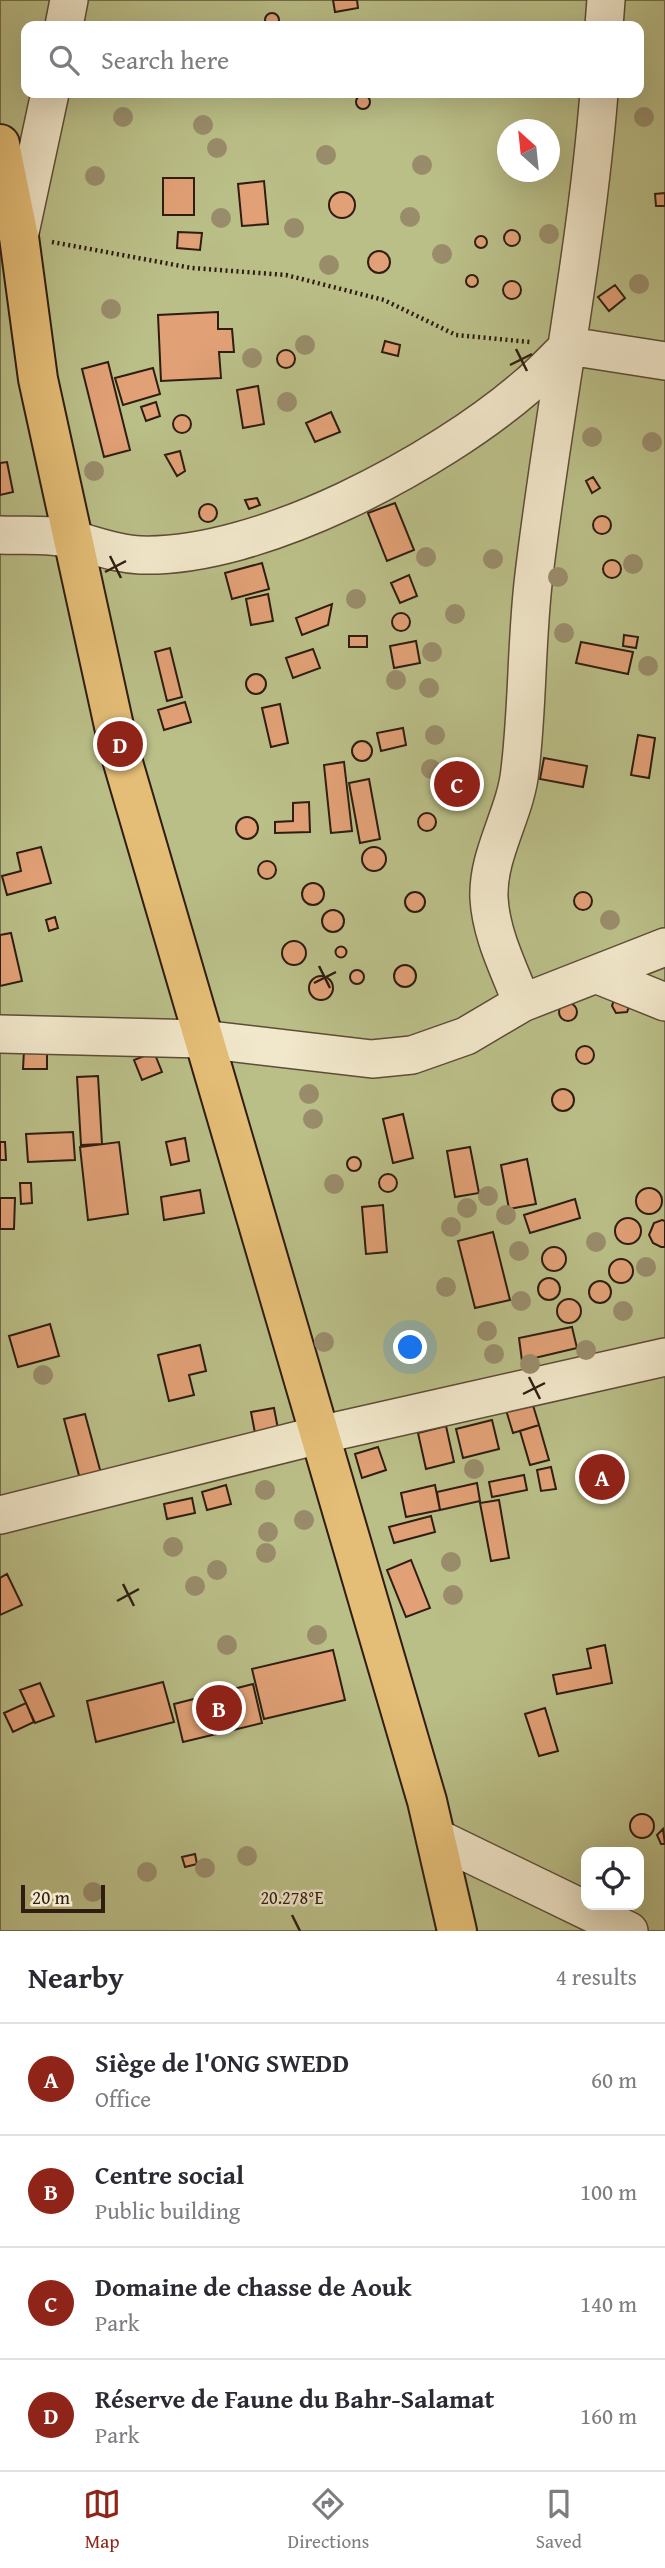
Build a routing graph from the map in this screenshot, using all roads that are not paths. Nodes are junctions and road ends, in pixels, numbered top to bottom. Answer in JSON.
{"nodes":[{"id":1,"x":69,"y":0,"type":"edge"},
{"id":2,"x":606,"y":0,"type":"edge"},
{"id":3,"x":65,"y":21,"type":"edge"},
{"id":4,"x":604,"y":21,"type":"edge"},
{"id":5,"x":49,"y":98,"type":"edge"},
{"id":6,"x":598,"y":98,"type":"edge"},
{"id":7,"x":0,"y":144,"type":"edge"},
{"id":8,"x":19,"y":237,"type":"junction"},
{"id":9,"x":569,"y":345,"type":"junction"},
{"id":10,"x":665,"y":361,"type":"edge"},
{"id":11,"x":0,"y":534,"type":"edge"},
{"id":12,"x":72,"y":539,"type":"junction"},
{"id":13,"x":665,"y":947,"type":"edge"},
{"id":14,"x":598,"y":975,"type":"junction"},
{"id":15,"x":665,"y":1002,"type":"edge"},
{"id":16,"x":522,"y":1003,"type":"junction"},
{"id":17,"x":0,"y":1034,"type":"edge"},
{"id":18,"x":202,"y":1040,"type":"junction"},
{"id":19,"x":665,"y":1357,"type":"edge"},
{"id":20,"x":319,"y":1435,"type":"junction"},
{"id":21,"x":0,"y":1514,"type":"edge"},
{"id":22,"x":437,"y":1838,"type":"junction"},
{"id":23,"x":457,"y":1931,"type":"edge"},
{"id":24,"x":629,"y":1931,"type":"edge"}],
"edges":[{"from":1,"to":3,"type":"street"},
{"from":2,"to":4,"type":"street"},
{"from":5,"to":8,"type":"street"},
{"from":6,"to":9,"type":"street"},
{"from":7,"to":8,"type":"main road"},
{"from":8,"to":12,"type":"main road"},
{"from":9,"to":10,"type":"street"},
{"from":9,"to":12,"type":"street"},
{"from":9,"to":16,"type":"street"},
{"from":11,"to":12,"type":"street"},
{"from":12,"to":18,"type":"main road"},
{"from":13,"to":14,"type":"street"},
{"from":14,"to":15,"type":"street"},
{"from":14,"to":16,"type":"street"},
{"from":16,"to":18,"type":"street"},
{"from":17,"to":18,"type":"street"},
{"from":18,"to":20,"type":"main road"},
{"from":19,"to":20,"type":"street"},
{"from":20,"to":21,"type":"street"},
{"from":20,"to":22,"type":"main road"},
{"from":22,"to":23,"type":"main road"},
{"from":22,"to":24,"type":"street"}]}
